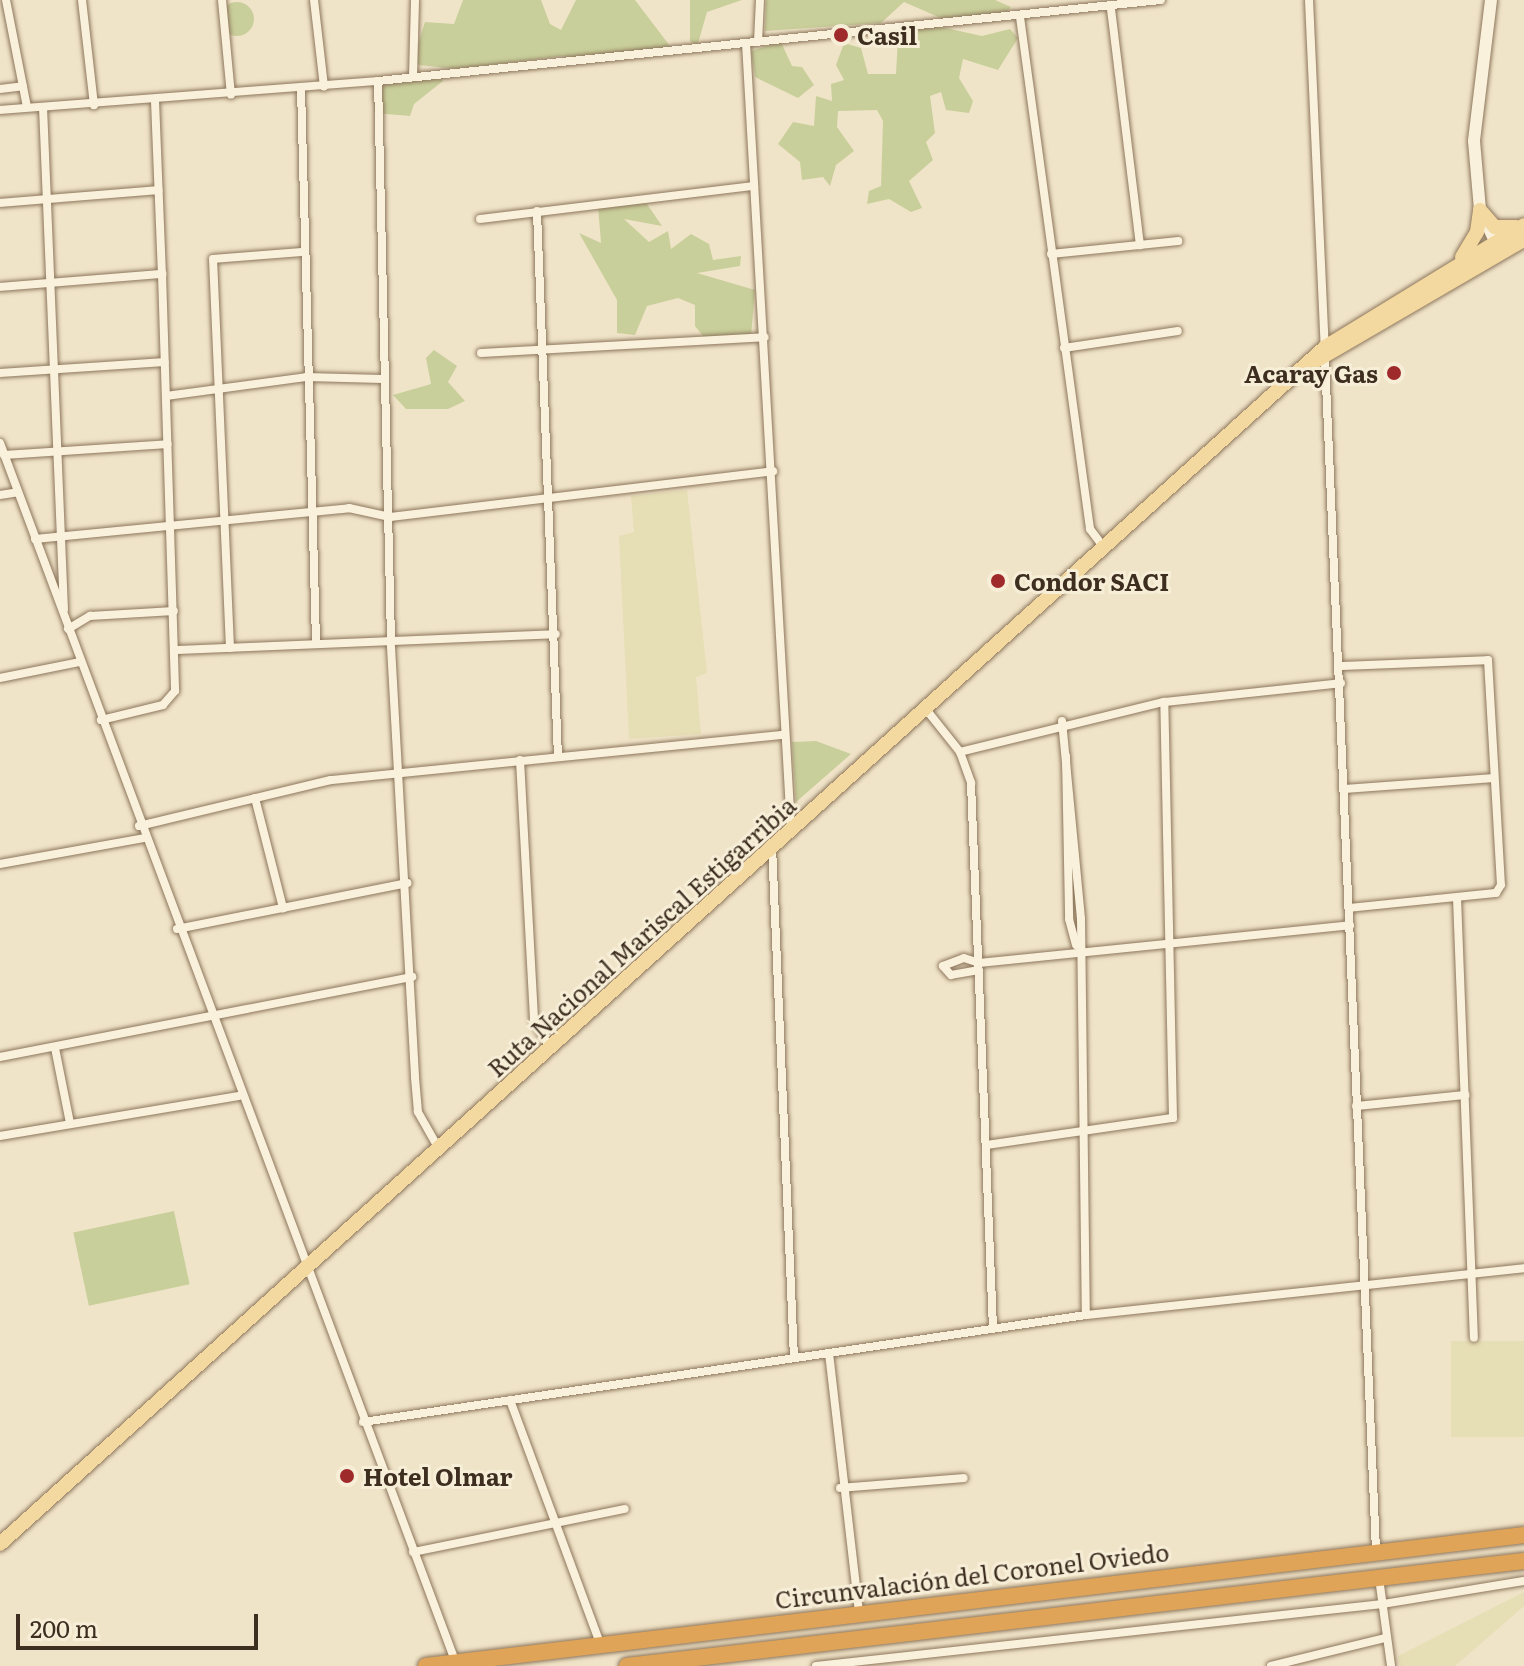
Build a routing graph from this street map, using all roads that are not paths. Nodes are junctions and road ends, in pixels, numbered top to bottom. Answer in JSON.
{"nodes":[{"id":1,"x":82,"y":0,"type":"edge"},
{"id":2,"x":222,"y":0,"type":"edge"},
{"id":3,"x":314,"y":0,"type":"edge"},
{"id":4,"x":415,"y":0,"type":"edge"},
{"id":5,"x":760,"y":0,"type":"edge"},
{"id":6,"x":1161,"y":0,"type":"edge"},
{"id":7,"x":1309,"y":0,"type":"edge"},
{"id":8,"x":1491,"y":0,"type":"edge"},
{"id":9,"x":4,"y":1,"type":"edge"},
{"id":10,"x":1111,"y":9,"type":"junction"},
{"id":11,"x":1020,"y":17,"type":"junction"},
{"id":12,"x":758,"y":42,"type":"junction"},
{"id":13,"x":746,"y":43,"type":"junction"},
{"id":14,"x":413,"y":77,"type":"junction"},
{"id":15,"x":378,"y":81,"type":"junction"},
{"id":16,"x":23,"y":86,"type":"junction"},
{"id":17,"x":324,"y":86,"type":"junction"},
{"id":18,"x":301,"y":88,"type":"junction"},
{"id":19,"x":0,"y":89,"type":"edge"},
{"id":20,"x":231,"y":95,"type":"junction"},
{"id":21,"x":155,"y":101,"type":"junction"},
{"id":22,"x":94,"y":105,"type":"junction"},
{"id":23,"x":27,"y":107,"type":"junction"},
{"id":24,"x":43,"y":107,"type":"junction"},
{"id":25,"x":0,"y":110,"type":"edge"},
{"id":26,"x":754,"y":186,"type":"junction"},
{"id":27,"x":158,"y":190,"type":"junction"},
{"id":28,"x":48,"y":199,"type":"junction"},
{"id":29,"x":0,"y":203,"type":"edge"},
{"id":30,"x":1480,"y":210,"type":"junction"},
{"id":31,"x":537,"y":211,"type":"junction"},
{"id":32,"x":480,"y":219,"type":"dead end"},
{"id":33,"x":1524,"y":225,"type":"edge"},
{"id":34,"x":1524,"y":240,"type":"edge"},
{"id":35,"x":1178,"y":241,"type":"dead end"},
{"id":36,"x":1140,"y":245,"type":"junction"},
{"id":37,"x":1498,"y":248,"type":"junction"},
{"id":38,"x":301,"y":252,"type":"junction"},
{"id":39,"x":1051,"y":254,"type":"junction"},
{"id":40,"x":1446,"y":270,"type":"junction"},
{"id":41,"x":162,"y":274,"type":"junction"},
{"id":42,"x":52,"y":283,"type":"junction"},
{"id":43,"x":0,"y":287,"type":"edge"},
{"id":44,"x":1178,"y":331,"type":"dead end"},
{"id":45,"x":765,"y":337,"type":"junction"},
{"id":46,"x":1064,"y":348,"type":"junction"},
{"id":47,"x":542,"y":350,"type":"junction"},
{"id":48,"x":481,"y":353,"type":"dead end"},
{"id":49,"x":1321,"y":356,"type":"junction"},
{"id":50,"x":165,"y":362,"type":"junction"},
{"id":51,"x":56,"y":369,"type":"junction"},
{"id":52,"x":0,"y":373,"type":"edge"},
{"id":53,"x":306,"y":377,"type":"junction"},
{"id":54,"x":383,"y":379,"type":"junction"},
{"id":55,"x":219,"y":390,"type":"junction"},
{"id":56,"x":166,"y":396,"type":"junction"},
{"id":57,"x":0,"y":443,"type":"edge"},
{"id":58,"x":168,"y":444,"type":"junction"},
{"id":59,"x":60,"y":451,"type":"junction"},
{"id":60,"x":4,"y":455,"type":"junction"},
{"id":61,"x":773,"y":471,"type":"junction"},
{"id":62,"x":18,"y":492,"type":"junction"},
{"id":63,"x":0,"y":495,"type":"edge"},
{"id":64,"x":554,"y":500,"type":"junction"},
{"id":65,"x":311,"y":512,"type":"junction"},
{"id":66,"x":390,"y":517,"type":"junction"},
{"id":67,"x":224,"y":520,"type":"junction"},
{"id":68,"x":171,"y":525,"type":"junction"},
{"id":69,"x":64,"y":535,"type":"junction"},
{"id":70,"x":35,"y":539,"type":"junction"},
{"id":71,"x":1102,"y":545,"type":"junction"},
{"id":72,"x":174,"y":611,"type":"junction"},
{"id":73,"x":64,"y":619,"type":"junction"},
{"id":74,"x":68,"y":629,"type":"junction"},
{"id":75,"x":556,"y":634,"type":"junction"},
{"id":76,"x":391,"y":640,"type":"junction"},
{"id":77,"x":316,"y":643,"type":"junction"},
{"id":78,"x":230,"y":648,"type":"junction"},
{"id":79,"x":176,"y":650,"type":"junction"},
{"id":80,"x":80,"y":662,"type":"junction"},
{"id":81,"x":1340,"y":666,"type":"junction"},
{"id":82,"x":0,"y":678,"type":"edge"},
{"id":83,"x":1341,"y":683,"type":"junction"},
{"id":84,"x":1164,"y":702,"type":"junction"},
{"id":85,"x":924,"y":707,"type":"junction"},
{"id":86,"x":101,"y":720,"type":"junction"},
{"id":87,"x":1062,"y":721,"type":"junction"},
{"id":88,"x":785,"y":735,"type":"junction"},
{"id":89,"x":960,"y":752,"type":"junction"},
{"id":90,"x":558,"y":757,"type":"junction"},
{"id":91,"x":520,"y":760,"type":"junction"},
{"id":92,"x":400,"y":772,"type":"junction"},
{"id":93,"x":1494,"y":778,"type":"junction"},
{"id":94,"x":1345,"y":789,"type":"junction"},
{"id":95,"x":255,"y":798,"type":"junction"},
{"id":96,"x":139,"y":826,"type":"junction"},
{"id":97,"x":791,"y":828,"type":"junction"},
{"id":98,"x":144,"y":838,"type":"junction"},
{"id":99,"x":772,"y":845,"type":"junction"},
{"id":100,"x":0,"y":864,"type":"edge"},
{"id":101,"x":407,"y":883,"type":"junction"},
{"id":102,"x":1457,"y":898,"type":"junction"},
{"id":103,"x":283,"y":908,"type":"junction"},
{"id":104,"x":1349,"y":908,"type":"junction"},
{"id":105,"x":1350,"y":925,"type":"junction"},
{"id":106,"x":177,"y":929,"type":"junction"},
{"id":107,"x":1172,"y":943,"type":"junction"},
{"id":108,"x":1078,"y":951,"type":"junction"},
{"id":109,"x":979,"y":967,"type":"junction"},
{"id":110,"x":412,"y":977,"type":"junction"},
{"id":111,"x":210,"y":1019,"type":"junction"},
{"id":112,"x":55,"y":1048,"type":"junction"},
{"id":113,"x":550,"y":1048,"type":"junction"},
{"id":114,"x":0,"y":1057,"type":"edge"},
{"id":115,"x":1465,"y":1095,"type":"junction"},
{"id":116,"x":239,"y":1096,"type":"junction"},
{"id":117,"x":1356,"y":1106,"type":"junction"},
{"id":118,"x":70,"y":1123,"type":"junction"},
{"id":119,"x":1085,"y":1130,"type":"junction"},
{"id":120,"x":0,"y":1136,"type":"edge"},
{"id":121,"x":987,"y":1145,"type":"junction"},
{"id":122,"x":439,"y":1150,"type":"junction"},
{"id":123,"x":1524,"y":1268,"type":"edge"},
{"id":124,"x":305,"y":1271,"type":"junction"},
{"id":125,"x":1472,"y":1273,"type":"junction"},
{"id":126,"x":1362,"y":1282,"type":"junction"},
{"id":127,"x":1086,"y":1315,"type":"junction"},
{"id":128,"x":993,"y":1328,"type":"junction"},
{"id":129,"x":1474,"y":1338,"type":"dead end"},
{"id":130,"x":829,"y":1353,"type":"junction"},
{"id":131,"x":794,"y":1358,"type":"junction"},
{"id":132,"x":510,"y":1400,"type":"junction"},
{"id":133,"x":363,"y":1422,"type":"junction"},
{"id":134,"x":964,"y":1478,"type":"dead end"},
{"id":135,"x":840,"y":1488,"type":"junction"},
{"id":136,"x":625,"y":1509,"type":"dead end"},
{"id":137,"x":554,"y":1518,"type":"junction"},
{"id":138,"x":1524,"y":1535,"type":"edge"},
{"id":139,"x":0,"y":1544,"type":"edge"},
{"id":140,"x":1376,"y":1549,"type":"junction"},
{"id":141,"x":413,"y":1552,"type":"junction"},
{"id":142,"x":1524,"y":1561,"type":"edge"},
{"id":143,"x":1379,"y":1578,"type":"junction"},
{"id":144,"x":1524,"y":1581,"type":"edge"},
{"id":145,"x":1383,"y":1604,"type":"junction"},
{"id":146,"x":859,"y":1614,"type":"junction"},
{"id":147,"x":1385,"y":1638,"type":"junction"},
{"id":148,"x":843,"y":1641,"type":"junction"},
{"id":149,"x":601,"y":1646,"type":"junction"},
{"id":150,"x":456,"y":1663,"type":"junction"},
{"id":151,"x":849,"y":1664,"type":"edge"},
{"id":152,"x":426,"y":1666,"type":"edge"},
{"id":153,"x":627,"y":1666,"type":"edge"},
{"id":154,"x":816,"y":1666,"type":"edge"},
{"id":155,"x":1271,"y":1666,"type":"edge"},
{"id":156,"x":1391,"y":1666,"type":"edge"}],
"edges":[{"from":1,"to":22,"type":"street"},
{"from":2,"to":20,"type":"street"},
{"from":3,"to":17,"type":"street"},
{"from":4,"to":14,"type":"street"},
{"from":5,"to":12,"type":"street"},
{"from":6,"to":10,"type":"street"},
{"from":7,"to":49,"type":"street"},
{"from":8,"to":30,"type":"main road"},
{"from":9,"to":16,"type":"street"},
{"from":10,"to":11,"type":"street"},
{"from":10,"to":36,"type":"street"},
{"from":11,"to":12,"type":"street"},
{"from":11,"to":39,"type":"street"},
{"from":12,"to":13,"type":"street"},
{"from":13,"to":14,"type":"street"},
{"from":13,"to":26,"type":"street"},
{"from":14,"to":15,"type":"street"},
{"from":15,"to":17,"type":"street"},
{"from":15,"to":54,"type":"street"},
{"from":16,"to":19,"type":"street"},
{"from":16,"to":23,"type":"street"},
{"from":17,"to":18,"type":"street"},
{"from":18,"to":20,"type":"street"},
{"from":18,"to":38,"type":"street"},
{"from":20,"to":21,"type":"street"},
{"from":21,"to":22,"type":"street"},
{"from":21,"to":27,"type":"street"},
{"from":22,"to":24,"type":"street"},
{"from":23,"to":24,"type":"street"},
{"from":23,"to":25,"type":"street"},
{"from":24,"to":28,"type":"street"},
{"from":26,"to":31,"type":"street"},
{"from":26,"to":45,"type":"street"},
{"from":27,"to":28,"type":"street"},
{"from":27,"to":41,"type":"street"},
{"from":28,"to":29,"type":"street"},
{"from":28,"to":42,"type":"street"},
{"from":30,"to":33,"type":"main road"},
{"from":30,"to":37,"type":"main road"},
{"from":30,"to":40,"type":"main road"},
{"from":31,"to":32,"type":"street"},
{"from":31,"to":47,"type":"street"},
{"from":33,"to":37,"type":"main road","name":"Ruta Nacional Mariscal Estigarribia"},
{"from":34,"to":37,"type":"main road","name":"Ruta Nacional Mariscal Estigarribia"},
{"from":35,"to":36,"type":"street"},
{"from":36,"to":39,"type":"street"},
{"from":37,"to":40,"type":"main road","name":"Ruta Nacional Mariscal Estigarribia"},
{"from":37,"to":49,"type":"main road","name":"Ruta Nacional Mariscal Estigarribia"},
{"from":38,"to":53,"type":"street"},
{"from":38,"to":55,"type":"street"},
{"from":39,"to":46,"type":"street"},
{"from":40,"to":49,"type":"main road","name":"Ruta Nacional Mariscal Estigarribia"},
{"from":41,"to":42,"type":"street"},
{"from":41,"to":50,"type":"street"},
{"from":42,"to":43,"type":"street"},
{"from":42,"to":51,"type":"street"},
{"from":44,"to":46,"type":"street"},
{"from":45,"to":47,"type":"street"},
{"from":45,"to":61,"type":"street"},
{"from":46,"to":71,"type":"street"},
{"from":47,"to":48,"type":"street"},
{"from":47,"to":64,"type":"street"},
{"from":49,"to":71,"type":"main road","name":"Ruta Nacional Mariscal Estigarribia"},
{"from":49,"to":81,"type":"street"},
{"from":50,"to":51,"type":"street"},
{"from":50,"to":56,"type":"street"},
{"from":51,"to":52,"type":"street"},
{"from":51,"to":59,"type":"street"},
{"from":53,"to":54,"type":"street"},
{"from":53,"to":55,"type":"street"},
{"from":53,"to":65,"type":"street"},
{"from":54,"to":66,"type":"street"},
{"from":55,"to":56,"type":"street"},
{"from":55,"to":67,"type":"street"},
{"from":56,"to":58,"type":"street"},
{"from":57,"to":60,"type":"street"},
{"from":58,"to":59,"type":"street"},
{"from":58,"to":68,"type":"street"},
{"from":59,"to":60,"type":"street"},
{"from":59,"to":69,"type":"street"},
{"from":60,"to":62,"type":"street"},
{"from":61,"to":64,"type":"street"},
{"from":61,"to":88,"type":"street"},
{"from":62,"to":63,"type":"street"},
{"from":62,"to":70,"type":"street"},
{"from":64,"to":66,"type":"street"},
{"from":64,"to":75,"type":"street"},
{"from":65,"to":66,"type":"street"},
{"from":65,"to":67,"type":"street"},
{"from":65,"to":77,"type":"street"},
{"from":66,"to":76,"type":"street"},
{"from":67,"to":68,"type":"street"},
{"from":67,"to":78,"type":"street"},
{"from":68,"to":69,"type":"street"},
{"from":68,"to":72,"type":"street"},
{"from":69,"to":70,"type":"street"},
{"from":69,"to":73,"type":"street"},
{"from":70,"to":73,"type":"street"},
{"from":71,"to":85,"type":"main road","name":"Ruta Nacional Mariscal Estigarribia"},
{"from":72,"to":74,"type":"street"},
{"from":72,"to":79,"type":"street"},
{"from":73,"to":74,"type":"street"},
{"from":74,"to":80,"type":"street"},
{"from":75,"to":76,"type":"street"},
{"from":75,"to":90,"type":"street"},
{"from":76,"to":77,"type":"street"},
{"from":76,"to":92,"type":"street"},
{"from":77,"to":78,"type":"street"},
{"from":78,"to":79,"type":"street"},
{"from":79,"to":86,"type":"street"},
{"from":80,"to":82,"type":"street"},
{"from":80,"to":86,"type":"street"},
{"from":81,"to":83,"type":"street"},
{"from":81,"to":93,"type":"street"},
{"from":83,"to":84,"type":"street"},
{"from":83,"to":94,"type":"street"},
{"from":84,"to":87,"type":"street"},
{"from":84,"to":107,"type":"street"},
{"from":85,"to":89,"type":"street"},
{"from":85,"to":97,"type":"main road","name":"Ruta Nacional Mariscal Estigarribia"},
{"from":86,"to":96,"type":"street"},
{"from":87,"to":89,"type":"street"},
{"from":87,"to":108,"type":"street"},
{"from":88,"to":90,"type":"street"},
{"from":88,"to":97,"type":"street"},
{"from":89,"to":109,"type":"street"},
{"from":90,"to":91,"type":"street"},
{"from":91,"to":92,"type":"street"},
{"from":91,"to":113,"type":"street"},
{"from":92,"to":95,"type":"street"},
{"from":92,"to":101,"type":"street"},
{"from":93,"to":94,"type":"street"},
{"from":93,"to":102,"type":"street"},
{"from":94,"to":104,"type":"street"},
{"from":95,"to":96,"type":"street"},
{"from":95,"to":103,"type":"street"},
{"from":96,"to":98,"type":"street"},
{"from":97,"to":99,"type":"main road","name":"Ruta Nacional Mariscal Estigarribia"},
{"from":98,"to":100,"type":"street"},
{"from":98,"to":106,"type":"street"},
{"from":99,"to":113,"type":"main road","name":"Ruta Nacional Mariscal Estigarribia"},
{"from":99,"to":131,"type":"street"},
{"from":101,"to":103,"type":"street"},
{"from":101,"to":110,"type":"street"},
{"from":102,"to":104,"type":"street"},
{"from":102,"to":115,"type":"street"},
{"from":103,"to":106,"type":"street"},
{"from":104,"to":105,"type":"street"},
{"from":105,"to":107,"type":"street"},
{"from":105,"to":117,"type":"street"},
{"from":106,"to":111,"type":"street"},
{"from":107,"to":108,"type":"street"},
{"from":107,"to":119,"type":"street"},
{"from":108,"to":109,"type":"street"},
{"from":108,"to":119,"type":"street"},
{"from":109,"to":121,"type":"street"},
{"from":110,"to":111,"type":"street"},
{"from":110,"to":122,"type":"street"},
{"from":111,"to":112,"type":"street"},
{"from":111,"to":116,"type":"street"},
{"from":112,"to":114,"type":"street"},
{"from":112,"to":118,"type":"street"},
{"from":113,"to":122,"type":"main road","name":"Ruta Nacional Mariscal Estigarribia"},
{"from":115,"to":117,"type":"street"},
{"from":115,"to":125,"type":"street"},
{"from":116,"to":118,"type":"street"},
{"from":116,"to":124,"type":"street"},
{"from":117,"to":126,"type":"street"},
{"from":118,"to":120,"type":"street"},
{"from":119,"to":121,"type":"street"},
{"from":119,"to":127,"type":"street"},
{"from":121,"to":128,"type":"street"},
{"from":122,"to":124,"type":"main road","name":"Ruta Nacional Mariscal Estigarribia"},
{"from":123,"to":125,"type":"street"},
{"from":124,"to":133,"type":"street"},
{"from":124,"to":139,"type":"main road","name":"Ruta Nacional Mariscal Estigarribia"},
{"from":125,"to":126,"type":"street"},
{"from":125,"to":129,"type":"street"},
{"from":126,"to":127,"type":"street"},
{"from":126,"to":140,"type":"street"},
{"from":127,"to":128,"type":"street"},
{"from":128,"to":130,"type":"street"},
{"from":130,"to":131,"type":"street"},
{"from":130,"to":135,"type":"street"},
{"from":131,"to":132,"type":"street"},
{"from":132,"to":133,"type":"street"},
{"from":132,"to":137,"type":"street"},
{"from":133,"to":141,"type":"street"},
{"from":134,"to":135,"type":"street"},
{"from":135,"to":146,"type":"street"},
{"from":136,"to":137,"type":"street"},
{"from":137,"to":141,"type":"street"},
{"from":137,"to":149,"type":"street"},
{"from":138,"to":140,"type":"highway","name":"Circunvalación del Coronel Oviedo"},
{"from":140,"to":146,"type":"highway","name":"Circunvalación del Coronel Oviedo"},
{"from":141,"to":150,"type":"street"},
{"from":142,"to":143,"type":"highway","name":"Circunvalación del Coronel Oviedo"},
{"from":143,"to":145,"type":"street"},
{"from":143,"to":148,"type":"highway","name":"Circunvalación del Coronel Oviedo"},
{"from":144,"to":145,"type":"street"},
{"from":145,"to":147,"type":"street"},
{"from":145,"to":151,"type":"street"},
{"from":146,"to":149,"type":"highway","name":"Circunvalación del Coronel Oviedo"},
{"from":147,"to":155,"type":"street"},
{"from":147,"to":156,"type":"street"},
{"from":148,"to":151,"type":"street"},
{"from":148,"to":153,"type":"highway","name":"Circunvalación del Coronel Oviedo"},
{"from":149,"to":150,"type":"highway","name":"Circunvalación del Coronel Oviedo"},
{"from":150,"to":152,"type":"highway","name":"Circunvalación del Coronel Oviedo"},
{"from":151,"to":154,"type":"street"}]}
